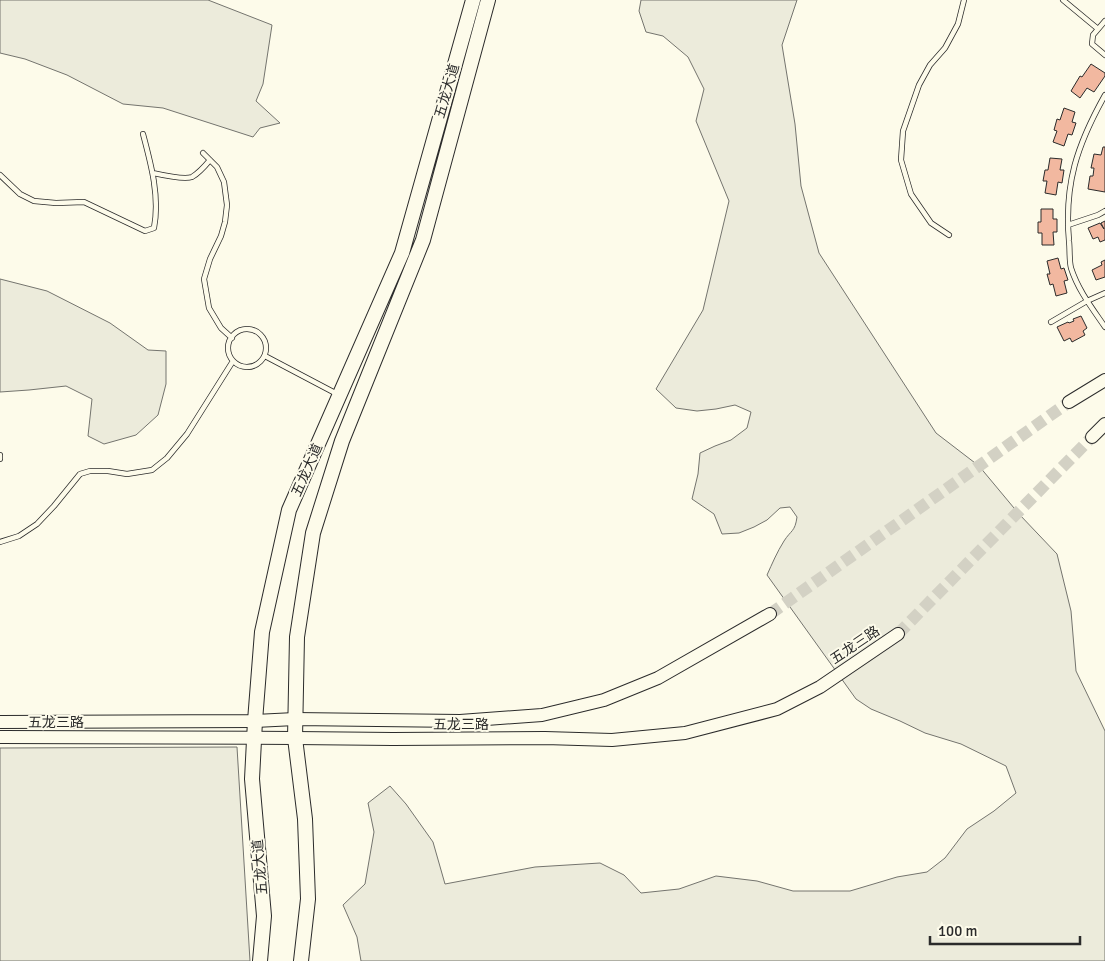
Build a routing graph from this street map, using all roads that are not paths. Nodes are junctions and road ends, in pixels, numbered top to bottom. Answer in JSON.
{"nodes":[{"id":1,"x":473,"y":0,"type":"edge"},
{"id":2,"x":488,"y":0,"type":"edge"},
{"id":3,"x":964,"y":0,"type":"edge"},
{"id":4,"x":1063,"y":0,"type":"edge"},
{"id":5,"x":1105,"y":21,"type":"edge"},
{"id":6,"x":1098,"y":29,"type":"junction"},
{"id":7,"x":1105,"y":55,"type":"edge"},
{"id":8,"x":1105,"y":96,"type":"edge"},
{"id":9,"x":143,"y":134,"type":"dead end"},
{"id":10,"x":203,"y":153,"type":"dead end"},
{"id":11,"x":210,"y":160,"type":"junction"},
{"id":12,"x":153,"y":173,"type":"junction"},
{"id":13,"x":0,"y":175,"type":"edge"},
{"id":14,"x":1105,"y":211,"type":"edge"},
{"id":15,"x":1068,"y":225,"type":"junction"},
{"id":16,"x":949,"y":235,"type":"dead end"},
{"id":17,"x":1105,"y":293,"type":"edge"},
{"id":18,"x":1088,"y":302,"type":"junction"},
{"id":19,"x":1051,"y":322,"type":"dead end"},
{"id":20,"x":1105,"y":327,"type":"edge"},
{"id":21,"x":232,"y":338,"type":"junction"},
{"id":22,"x":264,"y":356,"type":"junction"},
{"id":23,"x":234,"y":361,"type":"junction"},
{"id":24,"x":1105,"y":380,"type":"edge"},
{"id":25,"x":340,"y":395,"type":"junction"},
{"id":26,"x":1069,"y":402,"type":"tunnel mouth"},
{"id":27,"x":1105,"y":424,"type":"edge"},
{"id":28,"x":1092,"y":437,"type":"tunnel mouth"},
{"id":29,"x":0,"y":455,"type":"edge"},
{"id":30,"x":0,"y":459,"type":"edge"},
{"id":31,"x":0,"y":542,"type":"edge"},
{"id":32,"x":770,"y":614,"type":"tunnel mouth"},
{"id":33,"x":898,"y":634,"type":"tunnel mouth"},
{"id":34,"x":295,"y":719,"type":"junction"},
{"id":35,"x":255,"y":721,"type":"junction"},
{"id":36,"x":0,"y":722,"type":"edge"},
{"id":37,"x":0,"y":737,"type":"edge"},
{"id":38,"x":254,"y":738,"type":"junction"},
{"id":39,"x":296,"y":738,"type":"junction"},
{"id":40,"x":260,"y":961,"type":"edge"},
{"id":41,"x":301,"y":961,"type":"edge"}],
"edges":[{"from":1,"to":25,"type":"main road","name":"五龙大道"},
{"from":2,"to":34,"type":"main road","name":"五龙大道"},
{"from":3,"to":16,"type":"lane"},
{"from":4,"to":6,"type":"lane"},
{"from":5,"to":6,"type":"lane"},
{"from":6,"to":7,"type":"lane"},
{"from":8,"to":15,"type":"lane"},
{"from":9,"to":12,"type":"lane"},
{"from":10,"to":11,"type":"lane"},
{"from":11,"to":12,"type":"lane"},
{"from":11,"to":21,"type":"lane"},
{"from":12,"to":13,"type":"lane"},
{"from":14,"to":15,"type":"lane"},
{"from":15,"to":18,"type":"lane"},
{"from":17,"to":18,"type":"lane"},
{"from":18,"to":19,"type":"lane"},
{"from":18,"to":20,"type":"lane"},
{"from":21,"to":22,"type":"lane"},
{"from":21,"to":23,"type":"lane"},
{"from":22,"to":23,"type":"lane"},
{"from":22,"to":25,"type":"lane"},
{"from":23,"to":31,"type":"lane"},
{"from":24,"to":26,"type":"main road"},
{"from":25,"to":35,"type":"main road","name":"五龙大道"},
{"from":27,"to":28,"type":"main road"},
{"from":29,"to":30,"type":"lane"},
{"from":32,"to":34,"type":"main road","name":"五龙三路"},
{"from":33,"to":39,"type":"main road","name":"五龙三路"},
{"from":34,"to":35,"type":"main road","name":"五龙三路"},
{"from":34,"to":39,"type":"main road","name":"五龙大道"},
{"from":35,"to":36,"type":"main road","name":"五龙三路"},
{"from":35,"to":38,"type":"main road","name":"五龙大道"},
{"from":37,"to":38,"type":"main road","name":"五龙三路"},
{"from":38,"to":39,"type":"main road","name":"五龙三路"},
{"from":38,"to":40,"type":"main road","name":"五龙大道"},
{"from":39,"to":41,"type":"main road","name":"五龙大道"}]}
